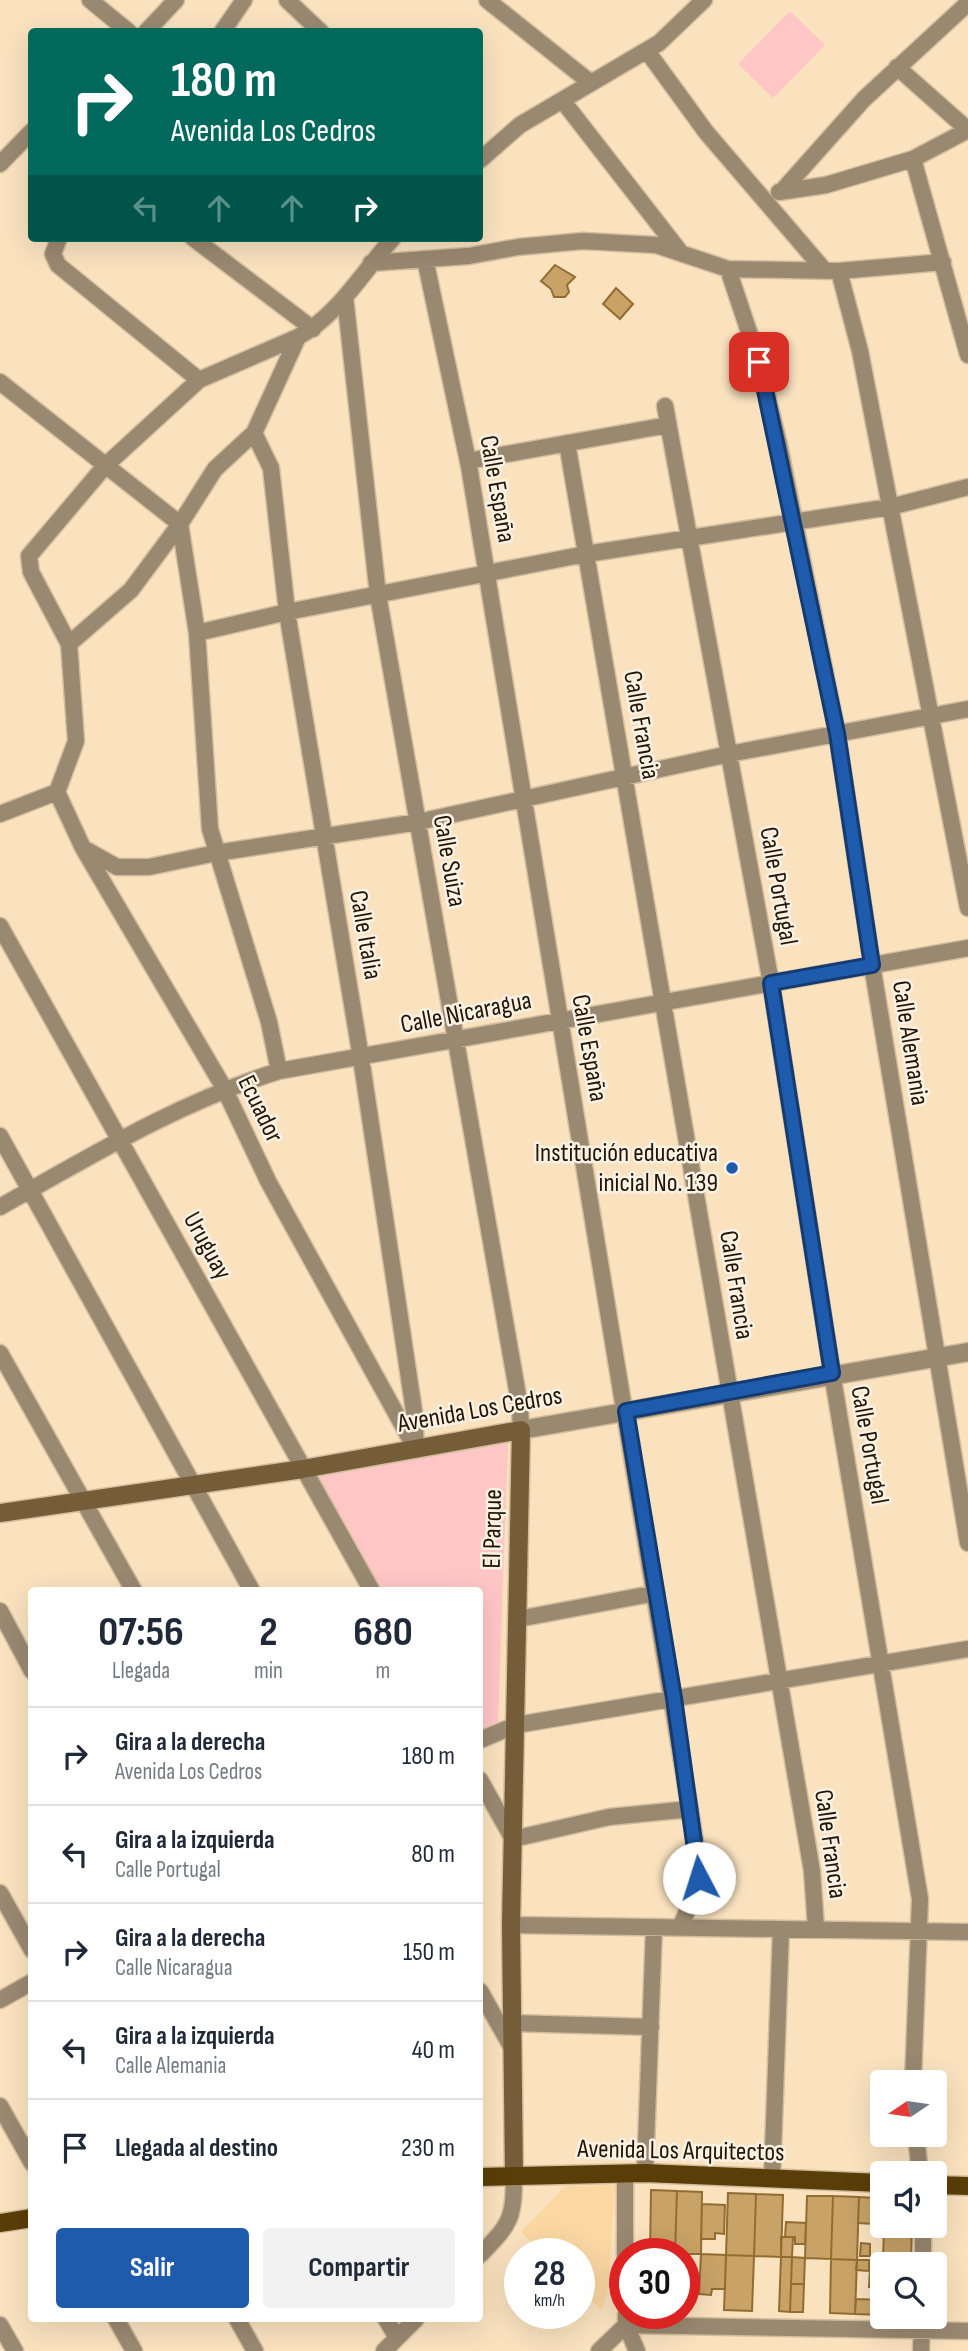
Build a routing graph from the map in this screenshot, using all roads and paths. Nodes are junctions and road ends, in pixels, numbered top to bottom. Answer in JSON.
{"nodes":[{"id":1,"x":90,"y":0,"type":"edge"},
{"id":2,"x":176,"y":0,"type":"edge"},
{"id":3,"x":244,"y":0,"type":"edge"},
{"id":4,"x":287,"y":0,"type":"edge"},
{"id":5,"x":487,"y":0,"type":"edge"},
{"id":6,"x":696,"y":2,"type":"edge"},
{"id":7,"x":968,"y":3,"type":"edge"},
{"id":8,"x":124,"y":28,"type":"edge"},
{"id":9,"x":150,"y":28,"type":"edge"},
{"id":10,"x":225,"y":28,"type":"edge"},
{"id":11,"x":317,"y":28,"type":"edge"},
{"id":12,"x":647,"y":51,"type":"junction"},
{"id":13,"x":897,"y":67,"type":"junction"},
{"id":14,"x":591,"y":83,"type":"junction"},
{"id":15,"x":562,"y":100,"type":"junction"},
{"id":16,"x":968,"y":130,"type":"edge"},
{"id":17,"x":28,"y":135,"type":"edge"},
{"id":18,"x":483,"y":155,"type":"edge"},
{"id":19,"x":913,"y":159,"type":"junction"},
{"id":20,"x":0,"y":164,"type":"edge"},
{"id":21,"x":782,"y":191,"type":"junction"},
{"id":22,"x":760,"y":195,"type":"junction"},
{"id":23,"x":57,"y":242,"type":"edge"},
{"id":24,"x":198,"y":242,"type":"edge"},
{"id":25,"x":389,"y":242,"type":"edge"},
{"id":26,"x":681,"y":253,"type":"junction"},
{"id":27,"x":425,"y":259,"type":"junction"},
{"id":28,"x":943,"y":262,"type":"junction"},
{"id":29,"x":371,"y":263,"type":"junction"},
{"id":30,"x":728,"y":269,"type":"junction"},
{"id":31,"x":832,"y":271,"type":"junction"},
{"id":32,"x":345,"y":297,"type":"junction"},
{"id":33,"x":313,"y":329,"type":"junction"},
{"id":34,"x":298,"y":337,"type":"junction"},
{"id":35,"x":968,"y":355,"type":"edge"},
{"id":36,"x":199,"y":380,"type":"junction"},
{"id":37,"x":0,"y":382,"type":"edge"},
{"id":38,"x":664,"y":406,"type":"dead end"},
{"id":39,"x":668,"y":425,"type":"junction"},
{"id":40,"x":254,"y":433,"type":"junction"},
{"id":41,"x":567,"y":443,"type":"junction"},
{"id":42,"x":468,"y":461,"type":"junction"},
{"id":43,"x":105,"y":466,"type":"junction"},
{"id":44,"x":968,"y":487,"type":"edge"},
{"id":45,"x":890,"y":507,"type":"junction"},
{"id":46,"x":794,"y":521,"type":"junction"},
{"id":47,"x":180,"y":524,"type":"junction"},
{"id":48,"x":688,"y":536,"type":"junction"},
{"id":49,"x":586,"y":554,"type":"junction"},
{"id":50,"x":487,"y":574,"type":"junction"},
{"id":51,"x":378,"y":595,"type":"junction"},
{"id":52,"x":287,"y":612,"type":"junction"},
{"id":53,"x":197,"y":633,"type":"junction"},
{"id":54,"x":69,"y":644,"type":"junction"},
{"id":55,"x":968,"y":709,"type":"edge"},
{"id":56,"x":930,"y":715,"type":"junction"},
{"id":57,"x":837,"y":733,"type":"junction"},
{"id":58,"x":729,"y":754,"type":"junction"},
{"id":59,"x":626,"y":776,"type":"junction"},
{"id":60,"x":57,"y":792,"type":"junction"},
{"id":61,"x":523,"y":798,"type":"junction"},
{"id":62,"x":0,"y":814,"type":"edge"},
{"id":63,"x":418,"y":822,"type":"junction"},
{"id":64,"x":323,"y":839,"type":"junction"},
{"id":65,"x":83,"y":848,"type":"junction"},
{"id":66,"x":216,"y":853,"type":"junction"},
{"id":67,"x":968,"y":908,"type":"edge"},
{"id":68,"x":0,"y":926,"type":"edge"},
{"id":69,"x":968,"y":948,"type":"edge"},
{"id":70,"x":872,"y":965,"type":"junction"},
{"id":71,"x":771,"y":983,"type":"junction"},
{"id":72,"x":665,"y":1002,"type":"junction"},
{"id":73,"x":559,"y":1020,"type":"junction"},
{"id":74,"x":456,"y":1039,"type":"junction"},
{"id":75,"x":361,"y":1058,"type":"junction"},
{"id":76,"x":279,"y":1071,"type":"junction"},
{"id":77,"x":224,"y":1088,"type":"junction"},
{"id":78,"x":0,"y":1136,"type":"edge"},
{"id":79,"x":120,"y":1140,"type":"junction"},
{"id":80,"x":30,"y":1190,"type":"junction"},
{"id":81,"x":0,"y":1207,"type":"edge"},
{"id":82,"x":968,"y":1352,"type":"edge"},
{"id":83,"x":0,"y":1353,"type":"edge"},
{"id":84,"x":937,"y":1357,"type":"junction"},
{"id":85,"x":832,"y":1373,"type":"junction"},
{"id":86,"x":728,"y":1392,"type":"junction"},
{"id":87,"x":626,"y":1411,"type":"junction"},
{"id":88,"x":521,"y":1430,"type":"junction"},
{"id":89,"x":415,"y":1449,"type":"junction"},
{"id":90,"x":303,"y":1469,"type":"junction"},
{"id":91,"x":192,"y":1486,"type":"junction"},
{"id":92,"x":85,"y":1502,"type":"junction"},
{"id":93,"x":0,"y":1513,"type":"edge"},
{"id":94,"x":968,"y":1542,"type":"edge"},
{"id":95,"x":132,"y":1587,"type":"edge"},
{"id":96,"x":250,"y":1587,"type":"edge"},
{"id":97,"x":370,"y":1587,"type":"edge"},
{"id":98,"x":656,"y":1593,"type":"junction"},
{"id":99,"x":0,"y":1611,"type":"edge"},
{"id":100,"x":517,"y":1619,"type":"junction"},
{"id":101,"x":968,"y":1649,"type":"edge"},
{"id":102,"x":883,"y":1663,"type":"junction"},
{"id":103,"x":28,"y":1664,"type":"edge"},
{"id":104,"x":778,"y":1681,"type":"junction"},
{"id":105,"x":674,"y":1698,"type":"junction"},
{"id":106,"x":516,"y":1725,"type":"junction"},
{"id":107,"x":483,"y":1739,"type":"edge"},
{"id":108,"x":483,"y":1785,"type":"edge"},
{"id":109,"x":691,"y":1809,"type":"junction"},
{"id":110,"x":513,"y":1839,"type":"junction"},
{"id":111,"x":0,"y":1893,"type":"edge"},
{"id":112,"x":511,"y":1925,"type":"junction"},
{"id":113,"x":654,"y":1927,"type":"junction"},
{"id":114,"x":680,"y":1927,"type":"junction"},
{"id":115,"x":816,"y":1928,"type":"junction"},
{"id":116,"x":781,"y":1929,"type":"junction"},
{"id":117,"x":919,"y":1931,"type":"junction"},
{"id":118,"x":968,"y":1932,"type":"edge"},
{"id":119,"x":28,"y":1943,"type":"edge"},
{"id":120,"x":28,"y":1984,"type":"edge"},
{"id":121,"x":483,"y":1996,"type":"edge"},
{"id":122,"x":0,"y":2000,"type":"edge"},
{"id":123,"x":511,"y":2023,"type":"junction"},
{"id":124,"x":651,"y":2026,"type":"junction"},
{"id":125,"x":512,"y":2046,"type":"junction"},
{"id":126,"x":913,"y":2070,"type":"edge"},
{"id":127,"x":0,"y":2106,"type":"edge"},
{"id":128,"x":28,"y":2155,"type":"edge"},
{"id":129,"x":625,"y":2173,"type":"junction"},
{"id":130,"x":645,"y":2173,"type":"junction"},
{"id":131,"x":513,"y":2175,"type":"junction"},
{"id":132,"x":483,"y":2177,"type":"edge"},
{"id":133,"x":772,"y":2178,"type":"junction"},
{"id":134,"x":870,"y":2182,"type":"edge"},
{"id":135,"x":947,"y":2185,"type":"edge"},
{"id":136,"x":968,"y":2186,"type":"edge"},
{"id":137,"x":28,"y":2219,"type":"edge"},
{"id":138,"x":0,"y":2223,"type":"edge"},
{"id":139,"x":625,"y":2238,"type":"edge"},
{"id":140,"x":483,"y":2252,"type":"edge"},
{"id":141,"x":700,"y":2320,"type":"edge"},
{"id":142,"x":118,"y":2322,"type":"edge"},
{"id":143,"x":239,"y":2322,"type":"edge"},
{"id":144,"x":388,"y":2322,"type":"edge"},
{"id":145,"x":413,"y":2322,"type":"edge"},
{"id":146,"x":870,"y":2322,"type":"edge"},
{"id":147,"x":0,"y":2325,"type":"edge"},
{"id":148,"x":947,"y":2327,"type":"edge"},
{"id":149,"x":618,"y":2329,"type":"edge"},
{"id":150,"x":630,"y":2329,"type":"edge"},
{"id":151,"x":922,"y":2329,"type":"edge"},
{"id":152,"x":968,"y":2331,"type":"edge"},
{"id":153,"x":397,"y":2338,"type":"junction"},
{"id":154,"x":15,"y":2351,"type":"edge"},
{"id":155,"x":134,"y":2351,"type":"edge"},
{"id":156,"x":255,"y":2351,"type":"edge"},
{"id":157,"x":384,"y":2351,"type":"edge"},
{"id":158,"x":600,"y":2351,"type":"edge"},
{"id":159,"x":638,"y":2351,"type":"edge"},
{"id":160,"x":921,"y":2351,"type":"edge"}],
"edges":[{"from":1,"to":8,"type":"street"},
{"from":2,"to":9,"type":"street"},
{"from":3,"to":10,"type":"street"},
{"from":4,"to":11,"type":"street"},
{"from":5,"to":14,"type":"street"},
{"from":6,"to":12,"type":"street"},
{"from":7,"to":13,"type":"street"},
{"from":12,"to":14,"type":"street"},
{"from":12,"to":22,"type":"street"},
{"from":13,"to":16,"type":"street"},
{"from":13,"to":21,"type":"street"},
{"from":14,"to":15,"type":"street"},
{"from":15,"to":18,"type":"street"},
{"from":15,"to":26,"type":"street"},
{"from":16,"to":19,"type":"street"},
{"from":17,"to":20,"type":"street"},
{"from":19,"to":21,"type":"street"},
{"from":19,"to":28,"type":"street"},
{"from":21,"to":22,"type":"street"},
{"from":22,"to":31,"type":"street"},
{"from":23,"to":36,"type":"street"},
{"from":24,"to":33,"type":"street"},
{"from":25,"to":29,"type":"street"},
{"from":26,"to":27,"type":"street"},
{"from":26,"to":30,"type":"street"},
{"from":27,"to":29,"type":"street"},
{"from":27,"to":42,"type":"street","name":"Calle España"},
{"from":28,"to":31,"type":"street"},
{"from":28,"to":35,"type":"street"},
{"from":29,"to":32,"type":"street"},
{"from":30,"to":31,"type":"street"},
{"from":30,"to":46,"type":"street","name":"Calle Alemania"},
{"from":31,"to":45,"type":"street"},
{"from":32,"to":33,"type":"street"},
{"from":32,"to":51,"type":"street","name":"Calle Suiza"},
{"from":33,"to":34,"type":"street"},
{"from":34,"to":36,"type":"street"},
{"from":34,"to":40,"type":"street"},
{"from":36,"to":43,"type":"street"},
{"from":37,"to":43,"type":"street"},
{"from":38,"to":39,"type":"street","name":"Calle Portugal"},
{"from":39,"to":41,"type":"street"},
{"from":39,"to":48,"type":"street","name":"Calle Portugal"},
{"from":40,"to":47,"type":"street"},
{"from":40,"to":52,"type":"street","name":"Calle Italia"},
{"from":41,"to":42,"type":"street"},
{"from":41,"to":49,"type":"street","name":"Calle Francia"},
{"from":42,"to":50,"type":"street","name":"Calle España"},
{"from":43,"to":47,"type":"street"},
{"from":43,"to":54,"type":"street"},
{"from":44,"to":45,"type":"street"},
{"from":45,"to":46,"type":"street"},
{"from":45,"to":56,"type":"street"},
{"from":46,"to":48,"type":"street"},
{"from":46,"to":57,"type":"street","name":"Calle Alemania"},
{"from":47,"to":53,"type":"street"},
{"from":47,"to":54,"type":"street"},
{"from":48,"to":49,"type":"street"},
{"from":48,"to":58,"type":"street","name":"Calle Portugal"},
{"from":49,"to":50,"type":"street"},
{"from":49,"to":59,"type":"street","name":"Calle Francia"},
{"from":50,"to":51,"type":"street"},
{"from":50,"to":61,"type":"street","name":"Calle España"},
{"from":51,"to":52,"type":"street"},
{"from":51,"to":63,"type":"street","name":"Calle Suiza"},
{"from":52,"to":53,"type":"street"},
{"from":52,"to":64,"type":"street","name":"Calle Italia"},
{"from":53,"to":66,"type":"street"},
{"from":54,"to":60,"type":"street"},
{"from":55,"to":56,"type":"street"},
{"from":56,"to":57,"type":"street"},
{"from":56,"to":67,"type":"street"},
{"from":57,"to":58,"type":"street"},
{"from":57,"to":70,"type":"street","name":"Calle Alemania"},
{"from":58,"to":59,"type":"street"},
{"from":58,"to":71,"type":"street","name":"Calle Portugal"},
{"from":59,"to":61,"type":"street"},
{"from":59,"to":72,"type":"street","name":"Calle Francia"},
{"from":60,"to":62,"type":"street"},
{"from":60,"to":65,"type":"street","name":"Ecuador"},
{"from":61,"to":63,"type":"street"},
{"from":61,"to":73,"type":"street","name":"Calle España"},
{"from":63,"to":64,"type":"street"},
{"from":63,"to":74,"type":"street","name":"Calle Suiza"},
{"from":64,"to":66,"type":"street"},
{"from":64,"to":75,"type":"street","name":"Calle Italia"},
{"from":65,"to":66,"type":"street"},
{"from":65,"to":77,"type":"street","name":"Ecuador"},
{"from":66,"to":76,"type":"street"},
{"from":68,"to":79,"type":"street","name":"Uruguay"},
{"from":69,"to":70,"type":"street","name":"Calle Nicaragua"},
{"from":70,"to":71,"type":"street","name":"Calle Nicaragua"},
{"from":70,"to":84,"type":"street","name":"Calle Alemania"},
{"from":71,"to":72,"type":"street","name":"Calle Nicaragua"},
{"from":71,"to":85,"type":"street","name":"Calle Portugal"},
{"from":72,"to":73,"type":"street","name":"Calle Nicaragua"},
{"from":72,"to":86,"type":"street","name":"Calle Francia"},
{"from":73,"to":74,"type":"street","name":"Calle Nicaragua"},
{"from":73,"to":87,"type":"street","name":"Calle España"},
{"from":74,"to":75,"type":"street","name":"Calle Nicaragua"},
{"from":74,"to":88,"type":"street","name":"Calle Suiza"},
{"from":75,"to":76,"type":"street","name":"Calle Nicaragua"},
{"from":75,"to":89,"type":"street","name":"Calle Italia"},
{"from":76,"to":77,"type":"street","name":"Calle Nicaragua"},
{"from":77,"to":79,"type":"street","name":"Calle Nicaragua"},
{"from":77,"to":89,"type":"street","name":"Ecuador"},
{"from":78,"to":80,"type":"street"},
{"from":79,"to":80,"type":"street","name":"Calle Nicaragua"},
{"from":79,"to":90,"type":"street","name":"Uruguay"},
{"from":80,"to":81,"type":"street","name":"Calle Nicaragua"},
{"from":80,"to":91,"type":"street"},
{"from":82,"to":84,"type":"street","name":"Avenida Los Cedros"},
{"from":83,"to":92,"type":"street"},
{"from":84,"to":85,"type":"street","name":"Avenida Los Cedros"},
{"from":84,"to":94,"type":"street","name":"Calle Alemania"},
{"from":85,"to":86,"type":"street","name":"Avenida Los Cedros"},
{"from":85,"to":102,"type":"street","name":"Calle Portugal"},
{"from":86,"to":87,"type":"street","name":"Avenida Los Cedros"},
{"from":86,"to":104,"type":"street","name":"Calle Francia"},
{"from":87,"to":88,"type":"street","name":"Avenida Los Cedros"},
{"from":87,"to":98,"type":"street","name":"Calle España"},
{"from":88,"to":89,"type":"main road","name":"Avenida Los Cedros"},
{"from":88,"to":100,"type":"main road","name":"El Parque"},
{"from":89,"to":90,"type":"main road","name":"Avenida Los Cedros"},
{"from":90,"to":91,"type":"main road","name":"Avenida Los Cedros"},
{"from":90,"to":97,"type":"street","name":"Uruguay"},
{"from":91,"to":92,"type":"main road","name":"Avenida Los Cedros"},
{"from":91,"to":96,"type":"street"},
{"from":92,"to":93,"type":"main road","name":"Avenida Los Cedros"},
{"from":92,"to":95,"type":"street"},
{"from":98,"to":100,"type":"street"},
{"from":98,"to":105,"type":"street","name":"Calle España"},
{"from":99,"to":103,"type":"street"},
{"from":100,"to":106,"type":"main road","name":"El Parque"},
{"from":101,"to":102,"type":"street"},
{"from":102,"to":104,"type":"street"},
{"from":102,"to":117,"type":"street","name":"Calle Portugal"},
{"from":104,"to":105,"type":"street"},
{"from":104,"to":115,"type":"street","name":"Calle Francia"},
{"from":105,"to":106,"type":"street"},
{"from":105,"to":109,"type":"street","name":"Calle España"},
{"from":106,"to":107,"type":"street"},
{"from":106,"to":110,"type":"main road","name":"El Parque"},
{"from":108,"to":110,"type":"street"},
{"from":109,"to":110,"type":"street"},
{"from":109,"to":114,"type":"street","name":"Calle España"},
{"from":110,"to":112,"type":"main road","name":"El Parque"},
{"from":111,"to":119,"type":"street"},
{"from":112,"to":113,"type":"street"},
{"from":112,"to":123,"type":"main road","name":"El Parque"},
{"from":113,"to":114,"type":"street"},
{"from":113,"to":124,"type":"street"},
{"from":114,"to":116,"type":"street"},
{"from":115,"to":116,"type":"street"},
{"from":115,"to":117,"type":"street"},
{"from":116,"to":133,"type":"street"},
{"from":117,"to":118,"type":"street"},
{"from":117,"to":126,"type":"street","name":"Calle Portugal"},
{"from":120,"to":122,"type":"street"},
{"from":121,"to":125,"type":"street"},
{"from":123,"to":124,"type":"street"},
{"from":123,"to":125,"type":"main road","name":"El Parque"},
{"from":124,"to":130,"type":"street"},
{"from":125,"to":131,"type":"main road","name":"El Parque"},
{"from":127,"to":128,"type":"street"},
{"from":129,"to":130,"type":"main road","name":"Avenida Los Arquitectos"},
{"from":129,"to":131,"type":"main road","name":"Avenida Los Arquitectos"},
{"from":129,"to":139,"type":"street"},
{"from":130,"to":133,"type":"main road","name":"Avenida Los Arquitectos"},
{"from":131,"to":132,"type":"main road","name":"Avenida Los Arquitectos"},
{"from":131,"to":140,"type":"street"},
{"from":133,"to":134,"type":"main road","name":"Avenida Los Arquitectos"},
{"from":135,"to":136,"type":"main road"},
{"from":137,"to":138,"type":"main road"},
{"from":141,"to":146,"type":"street"},
{"from":142,"to":155,"type":"street"},
{"from":143,"to":156,"type":"street"},
{"from":144,"to":153,"type":"street"},
{"from":145,"to":153,"type":"street"},
{"from":147,"to":154,"type":"street"},
{"from":148,"to":152,"type":"street"},
{"from":149,"to":158,"type":"street"},
{"from":150,"to":159,"type":"street"},
{"from":151,"to":160,"type":"street"},
{"from":153,"to":157,"type":"street"}]}
